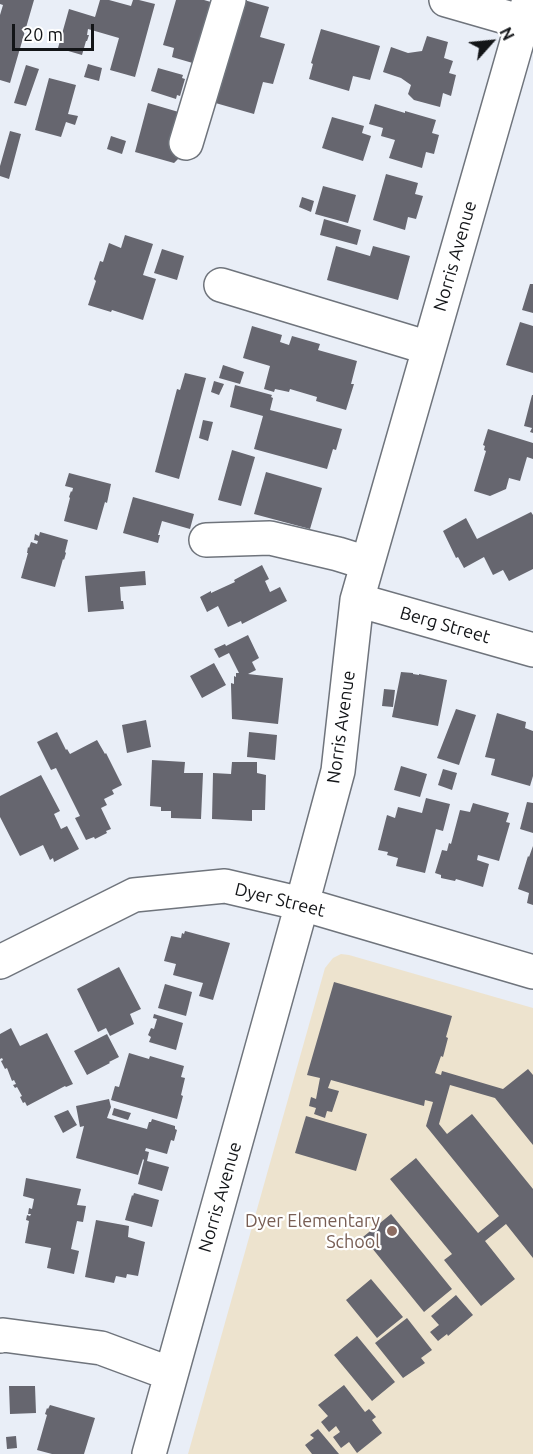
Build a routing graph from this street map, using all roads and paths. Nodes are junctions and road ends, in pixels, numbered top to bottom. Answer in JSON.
{"nodes":[{"id":1,"x":229,"y":0,"type":"edge"},
{"id":2,"x":446,"y":0,"type":"edge"},
{"id":3,"x":528,"y":16,"type":"edge"},
{"id":4,"x":186,"y":143,"type":"dead end"},
{"id":5,"x":222,"y":285,"type":"dead end"},
{"id":6,"x":429,"y":348,"type":"junction"},
{"id":7,"x":206,"y":540,"type":"dead end"},
{"id":8,"x":367,"y":563,"type":"junction"},
{"id":9,"x":357,"y":600,"type":"junction"},
{"id":10,"x":533,"y":650,"type":"edge"},
{"id":11,"x":302,"y":904,"type":"junction"},
{"id":12,"x":0,"y":962,"type":"edge"},
{"id":13,"x":533,"y":972,"type":"edge"},
{"id":14,"x":0,"y":1336,"type":"edge"},
{"id":15,"x":171,"y":1374,"type":"junction"},
{"id":16,"x":149,"y":1454,"type":"edge"}],
"edges":[{"from":1,"to":4,"type":"street"},
{"from":2,"to":3,"type":"street"},
{"from":3,"to":6,"type":"street","name":"Norris Avenue"},
{"from":5,"to":6,"type":"street"},
{"from":6,"to":8,"type":"street","name":"Norris Avenue"},
{"from":7,"to":8,"type":"street"},
{"from":8,"to":9,"type":"street","name":"Norris Avenue"},
{"from":9,"to":10,"type":"street","name":"Berg Street"},
{"from":9,"to":11,"type":"street","name":"Norris Avenue"},
{"from":11,"to":12,"type":"street","name":"Dyer Street"},
{"from":11,"to":13,"type":"street","name":"Dyer Street"},
{"from":11,"to":15,"type":"street","name":"Norris Avenue"},
{"from":14,"to":15,"type":"street"},
{"from":15,"to":16,"type":"street","name":"Norris Avenue"}]}
